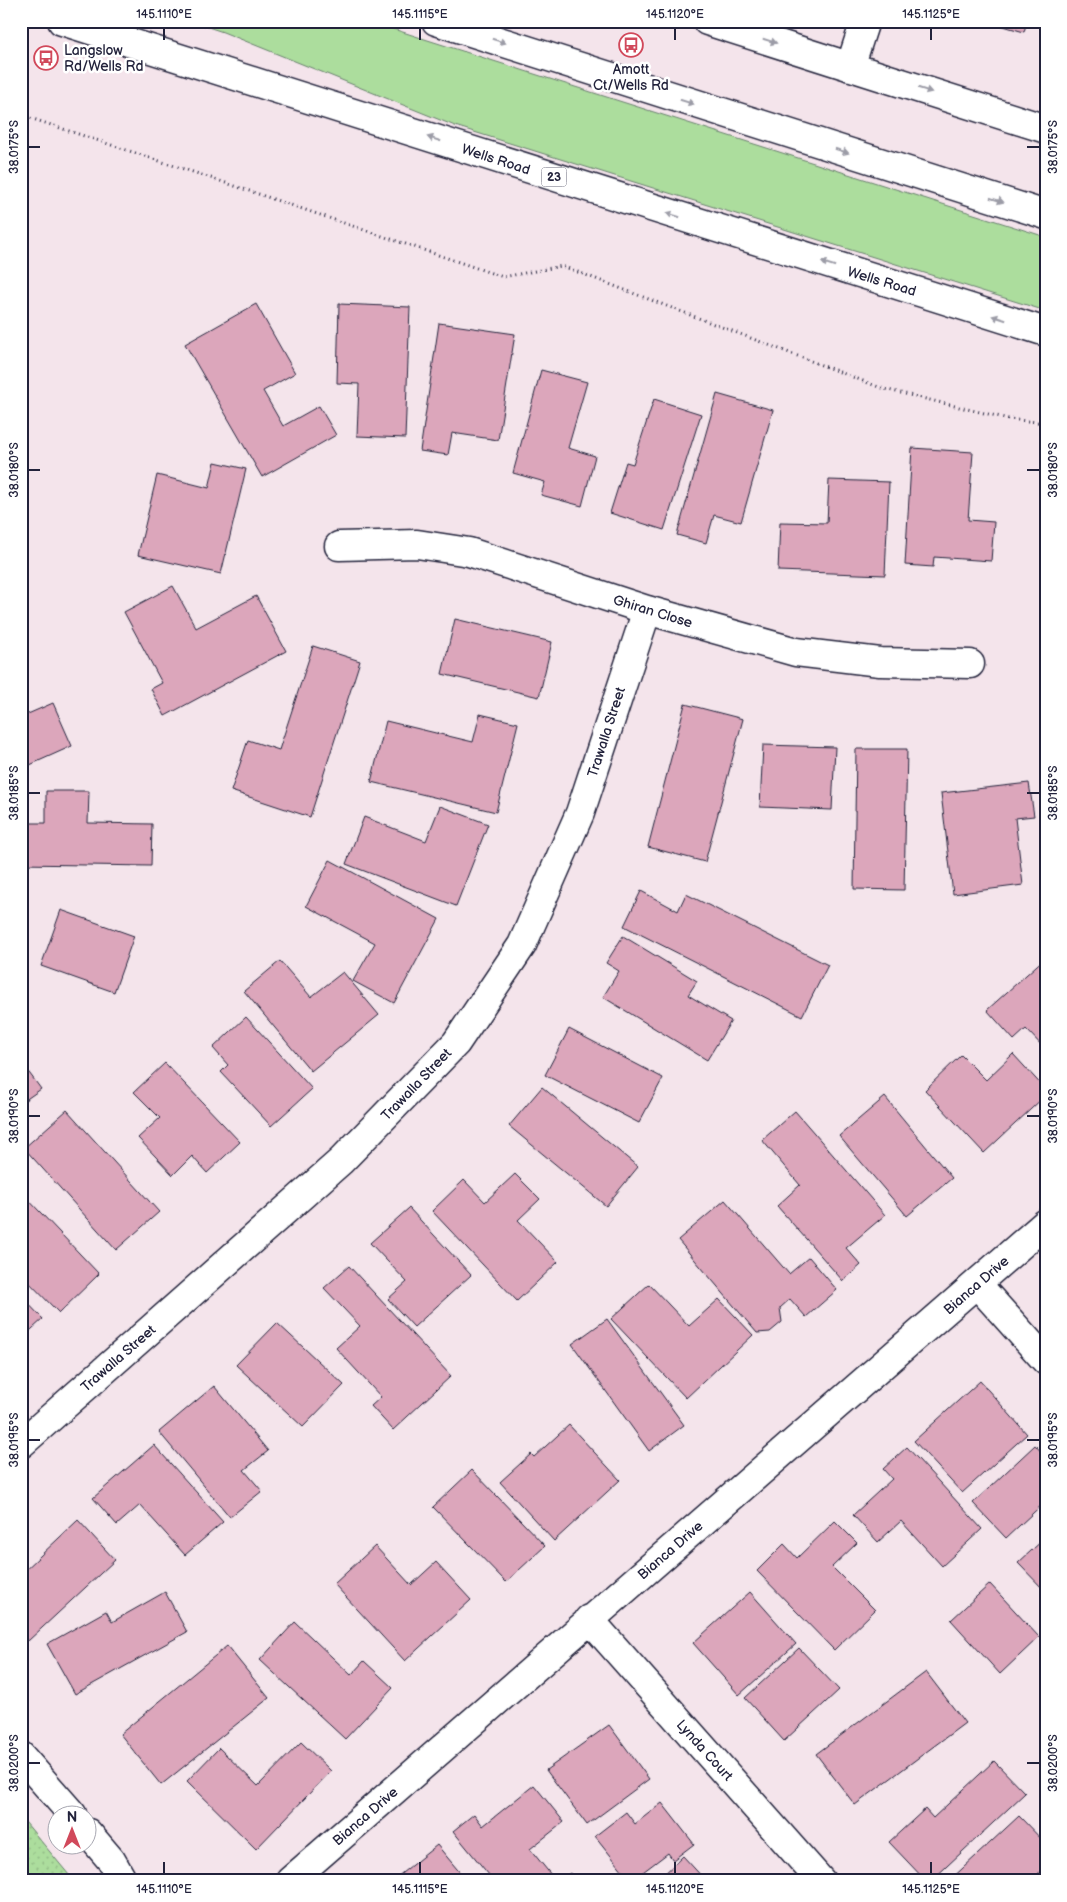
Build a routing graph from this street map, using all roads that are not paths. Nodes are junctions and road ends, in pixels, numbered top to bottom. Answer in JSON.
{"nodes":[{"id":1,"x":62,"y":21,"type":"edge"},
{"id":2,"x":436,"y":21,"type":"edge"},
{"id":3,"x":707,"y":21,"type":"edge"},
{"id":4,"x":864,"y":21,"type":"edge"},
{"id":5,"x":850,"y":67,"type":"junction"},
{"id":6,"x":1046,"y":129,"type":"edge"},
{"id":7,"x":1046,"y":215,"type":"edge"},
{"id":8,"x":1046,"y":332,"type":"edge"},
{"id":9,"x":339,"y":546,"type":"dead end"},
{"id":10,"x":646,"y":610,"type":"junction"},
{"id":11,"x":970,"y":664,"type":"dead end"},
{"id":12,"x":1046,"y":1223,"type":"edge"},
{"id":13,"x":977,"y":1284,"type":"junction"},
{"id":14,"x":1046,"y":1361,"type":"edge"},
{"id":15,"x":21,"y":1444,"type":"edge"},
{"id":16,"x":589,"y":1619,"type":"junction"},
{"id":17,"x":21,"y":1756,"type":"edge"},
{"id":18,"x":63,"y":1804,"type":"edge"},
{"id":19,"x":98,"y":1846,"type":"edge"},
{"id":20,"x":117,"y":1870,"type":"edge"},
{"id":21,"x":292,"y":1880,"type":"edge"},
{"id":22,"x":139,"y":1881,"type":"edge"},
{"id":23,"x":821,"y":1881,"type":"edge"}],
"edges":[{"from":8,"to":1,"type":"street","name":"Wells Road","number":"23","one_way":true},
{"from":2,"to":7,"type":"street","one_way":true},
{"from":3,"to":5,"type":"street","one_way":true},
{"from":4,"to":5,"type":"street"},
{"from":5,"to":6,"type":"street","one_way":true},
{"from":9,"to":10,"type":"street","name":"Ghiran Close"},
{"from":10,"to":11,"type":"street","name":"Ghiran Close"},
{"from":10,"to":15,"type":"street","name":"Trawalla Street"},
{"from":12,"to":13,"type":"street","name":"Bianca Drive"},
{"from":13,"to":14,"type":"street"},
{"from":13,"to":16,"type":"street","name":"Bianca Drive"},
{"from":16,"to":21,"type":"street","name":"Bianca Drive"},
{"from":16,"to":23,"type":"street","name":"Lynda Court"},
{"from":17,"to":18,"type":"street"},
{"from":19,"to":20,"type":"street"},
{"from":20,"to":22,"type":"street"}]}
